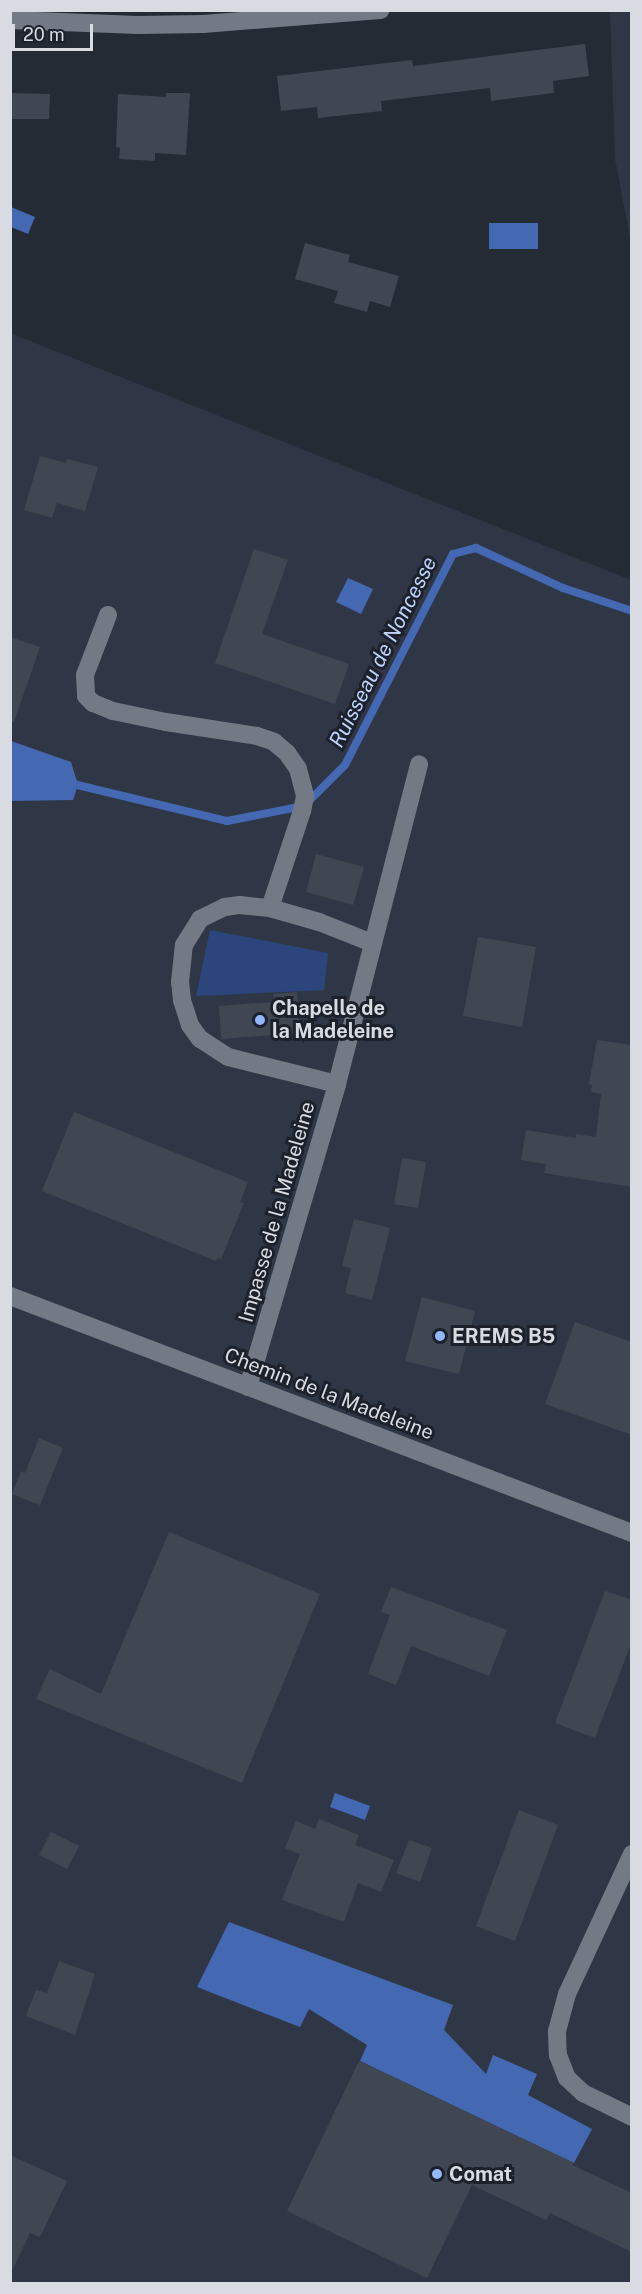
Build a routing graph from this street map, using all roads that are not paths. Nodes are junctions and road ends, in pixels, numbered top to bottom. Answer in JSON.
{"nodes":[{"id":1,"x":380,"y":10,"type":"edge"},
{"id":2,"x":10,"y":20,"type":"edge"},
{"id":3,"x":108,"y":615,"type":"dead end"},
{"id":4,"x":419,"y":764,"type":"dead end"},
{"id":5,"x":270,"y":908,"type":"junction"},
{"id":6,"x":372,"y":943,"type":"junction"},
{"id":7,"x":338,"y":1084,"type":"junction"},
{"id":8,"x":10,"y":1296,"type":"edge"},
{"id":9,"x":248,"y":1387,"type":"junction"},
{"id":10,"x":632,"y":1533,"type":"edge"},
{"id":11,"x":632,"y":1854,"type":"edge"},
{"id":12,"x":632,"y":2117,"type":"edge"}],
"edges":[{"from":1,"to":2,"type":"street"},
{"from":3,"to":5,"type":"street"},
{"from":4,"to":6,"type":"street","name":"Impasse de la Madeleine"},
{"from":5,"to":6,"type":"street","name":"Impasse de la Madeleine"},
{"from":5,"to":7,"type":"street","name":"Impasse de la Madeleine"},
{"from":6,"to":7,"type":"street","name":"Impasse de la Madeleine"},
{"from":7,"to":9,"type":"street","name":"Impasse de la Madeleine"},
{"from":8,"to":9,"type":"street","name":"Chemin de la Madeleine"},
{"from":9,"to":10,"type":"street","name":"Chemin de la Madeleine"},
{"from":11,"to":12,"type":"street"}]}
